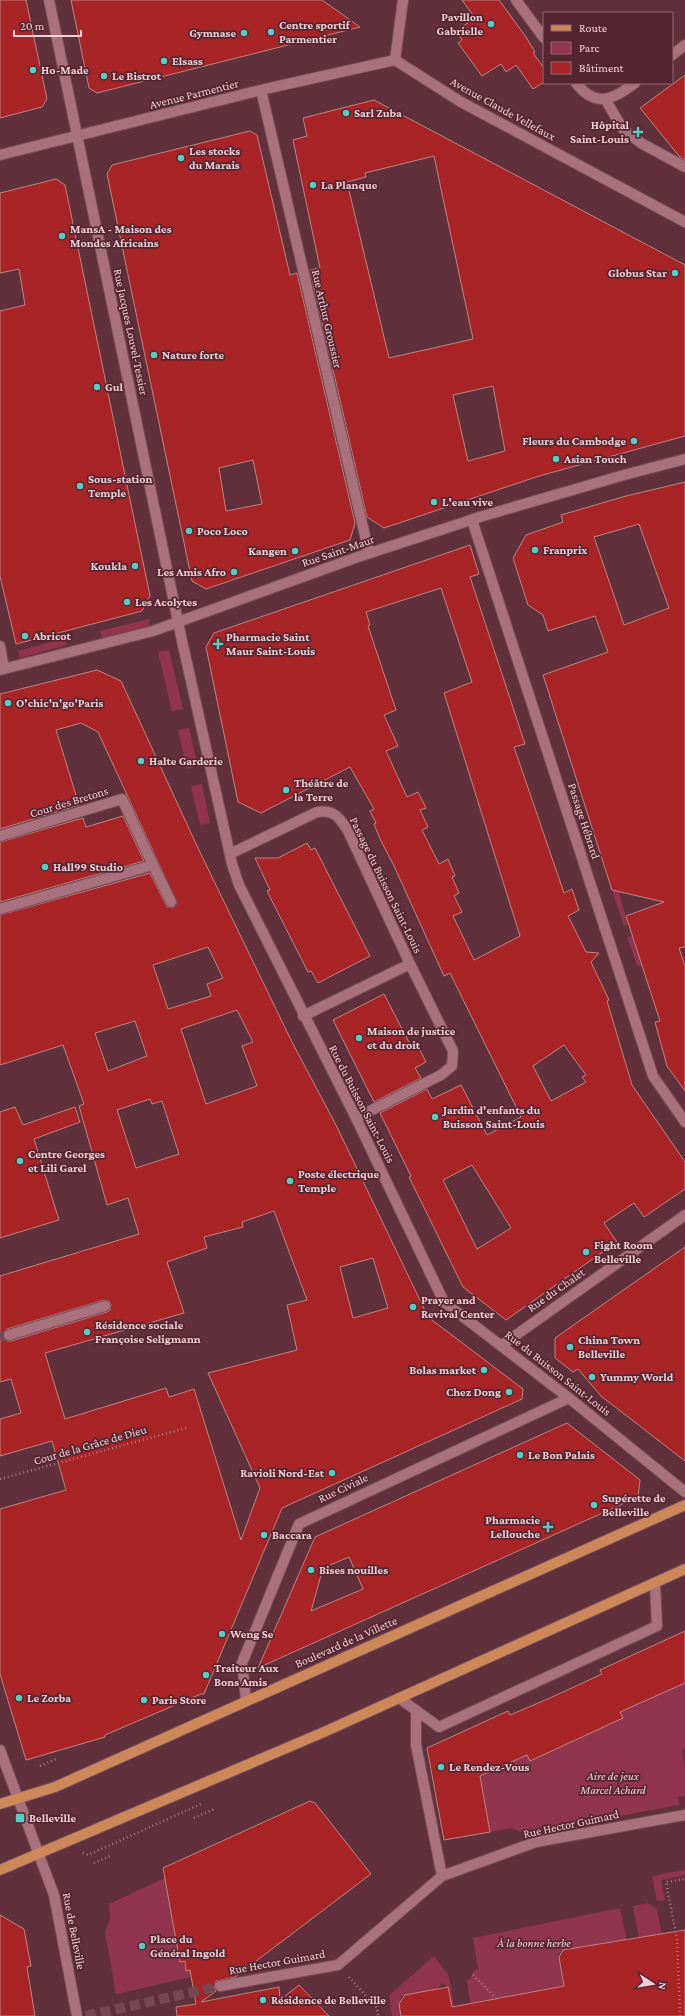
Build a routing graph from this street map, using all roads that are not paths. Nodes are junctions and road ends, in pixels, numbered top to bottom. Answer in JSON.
{"nodes":[{"id":1,"x":50,"y":0,"type":"edge"},
{"id":2,"x":403,"y":0,"type":"edge"},
{"id":3,"x":516,"y":0,"type":"edge"},
{"id":4,"x":543,"y":37,"type":"edge"},
{"id":5,"x":685,"y":45,"type":"edge"},
{"id":6,"x":673,"y":54,"type":"edge"},
{"id":7,"x":395,"y":60,"type":"junction"},
{"id":8,"x":577,"y":84,"type":"edge"},
{"id":9,"x":634,"y":84,"type":"edge"},
{"id":10,"x":261,"y":90,"type":"junction"},
{"id":11,"x":605,"y":100,"type":"junction"},
{"id":12,"x":77,"y":136,"type":"junction"},
{"id":13,"x":0,"y":155,"type":"edge"},
{"id":14,"x":685,"y":167,"type":"edge"},
{"id":15,"x":685,"y":222,"type":"edge"},
{"id":16,"x":685,"y":459,"type":"edge"},
{"id":17,"x":472,"y":520,"type":"junction"},
{"id":18,"x":369,"y":553,"type":"junction"},
{"id":19,"x":179,"y":622,"type":"junction"},
{"id":20,"x":0,"y":646,"type":"edge"},
{"id":21,"x":2,"y":670,"type":"edge"},
{"id":22,"x":0,"y":836,"type":"edge"},
{"id":23,"x":230,"y":854,"type":"junction"},
{"id":24,"x":153,"y":865,"type":"junction"},
{"id":25,"x":171,"y":902,"type":"dead end"},
{"id":26,"x":0,"y":909,"type":"edge"},
{"id":27,"x":410,"y":964,"type":"junction"},
{"id":28,"x":303,"y":1016,"type":"junction"},
{"id":29,"x":356,"y":1118,"type":"junction"},
{"id":30,"x":685,"y":1122,"type":"edge"},
{"id":31,"x":685,"y":1215,"type":"edge"},
{"id":32,"x":105,"y":1306,"type":"dead end"},
{"id":33,"x":9,"y":1335,"type":"tunnel mouth"},
{"id":34,"x":502,"y":1345,"type":"junction"},
{"id":35,"x":569,"y":1398,"type":"junction"},
{"id":36,"x":685,"y":1492,"type":"edge"},
{"id":37,"x":685,"y":1505,"type":"edge"},
{"id":38,"x":685,"y":1569,"type":"edge"},
{"id":39,"x":655,"y":1583,"type":"junction"},
{"id":40,"x":399,"y":1698,"type":"junction"},
{"id":41,"x":246,"y":1700,"type":"junction"},
{"id":42,"x":416,"y":1710,"type":"junction"},
{"id":43,"x":0,"y":1750,"type":"edge"},
{"id":44,"x":16,"y":1798,"type":"junction"},
{"id":45,"x":0,"y":1804,"type":"edge"},
{"id":46,"x":685,"y":1815,"type":"edge"},
{"id":47,"x":39,"y":1854,"type":"junction"},
{"id":48,"x":0,"y":1870,"type":"edge"},
{"id":49,"x":442,"y":1876,"type":"junction"},
{"id":50,"x":220,"y":1986,"type":"tunnel mouth"},
{"id":51,"x":77,"y":2016,"type":"edge"}],
"edges":[{"from":1,"to":12,"type":"street","name":"Rue Jacques Louvel-Tessier"},
{"from":2,"to":7,"type":"street"},
{"from":3,"to":4,"type":"street"},
{"from":5,"to":6,"type":"street"},
{"from":7,"to":10,"type":"street","name":"Avenue Parmentier"},
{"from":7,"to":15,"type":"street","name":"Avenue Claude Vellefaux"},
{"from":8,"to":11,"type":"street"},
{"from":9,"to":11,"type":"street"},
{"from":10,"to":12,"type":"street","name":"Avenue Parmentier"},
{"from":10,"to":18,"type":"street","name":"Rue Arthur Groussier"},
{"from":11,"to":14,"type":"street"},
{"from":12,"to":13,"type":"street","name":"Avenue Parmentier"},
{"from":12,"to":19,"type":"street","name":"Rue Jacques Louvel-Tessier"},
{"from":16,"to":17,"type":"street","name":"Rue Saint-Maur"},
{"from":17,"to":18,"type":"street","name":"Rue Saint-Maur"},
{"from":17,"to":30,"type":"street","name":"Passage Hébrard"},
{"from":18,"to":19,"type":"street","name":"Rue Saint-Maur"},
{"from":19,"to":21,"type":"street","name":"Rue Saint-Maur"},
{"from":19,"to":23,"type":"street","name":"Rue du Buisson Saint-Louis"},
{"from":20,"to":21,"type":"street"},
{"from":22,"to":24,"type":"street","name":"Cour des Bretons"},
{"from":23,"to":27,"type":"street","name":"Passage du Buisson Saint-Louis"},
{"from":23,"to":28,"type":"street","name":"Rue du Buisson Saint-Louis"},
{"from":24,"to":25,"type":"street","name":"Cour des Bretons"},
{"from":24,"to":26,"type":"street"},
{"from":27,"to":28,"type":"street","name":"Passage du Buisson Saint-Louis"},
{"from":27,"to":29,"type":"street","name":"Passage du Buisson Saint-Louis"},
{"from":28,"to":29,"type":"street","name":"Rue du Buisson Saint-Louis"},
{"from":29,"to":34,"type":"street","name":"Rue du Buisson Saint-Louis"},
{"from":31,"to":34,"type":"street","name":"Rue du Chalet"},
{"from":32,"to":33,"type":"street"},
{"from":34,"to":35,"type":"street","name":"Rue du Buisson Saint-Louis"},
{"from":35,"to":36,"type":"street","name":"Rue du Buisson Saint-Louis"},
{"from":35,"to":41,"type":"street","name":"Rue Civiale"},
{"from":37,"to":41,"type":"main road","name":"Boulevard de la Villette"},
{"from":38,"to":39,"type":"main road"},
{"from":39,"to":40,"type":"main road"},
{"from":39,"to":42,"type":"street"},
{"from":40,"to":42,"type":"street"},
{"from":40,"to":47,"type":"main road"},
{"from":41,"to":44,"type":"main road","name":"Boulevard de la Villette"},
{"from":42,"to":49,"type":"street"},
{"from":43,"to":44,"type":"street","name":"Rue de Belleville"},
{"from":44,"to":45,"type":"main road","name":"Boulevard de la Villette"},
{"from":44,"to":47,"type":"street","name":"Rue de Belleville"},
{"from":46,"to":49,"type":"street","name":"Rue Hector Guimard"},
{"from":47,"to":48,"type":"main road"},
{"from":47,"to":51,"type":"street","name":"Rue de Belleville"},
{"from":49,"to":50,"type":"street","name":"Rue Hector Guimard"}]}
